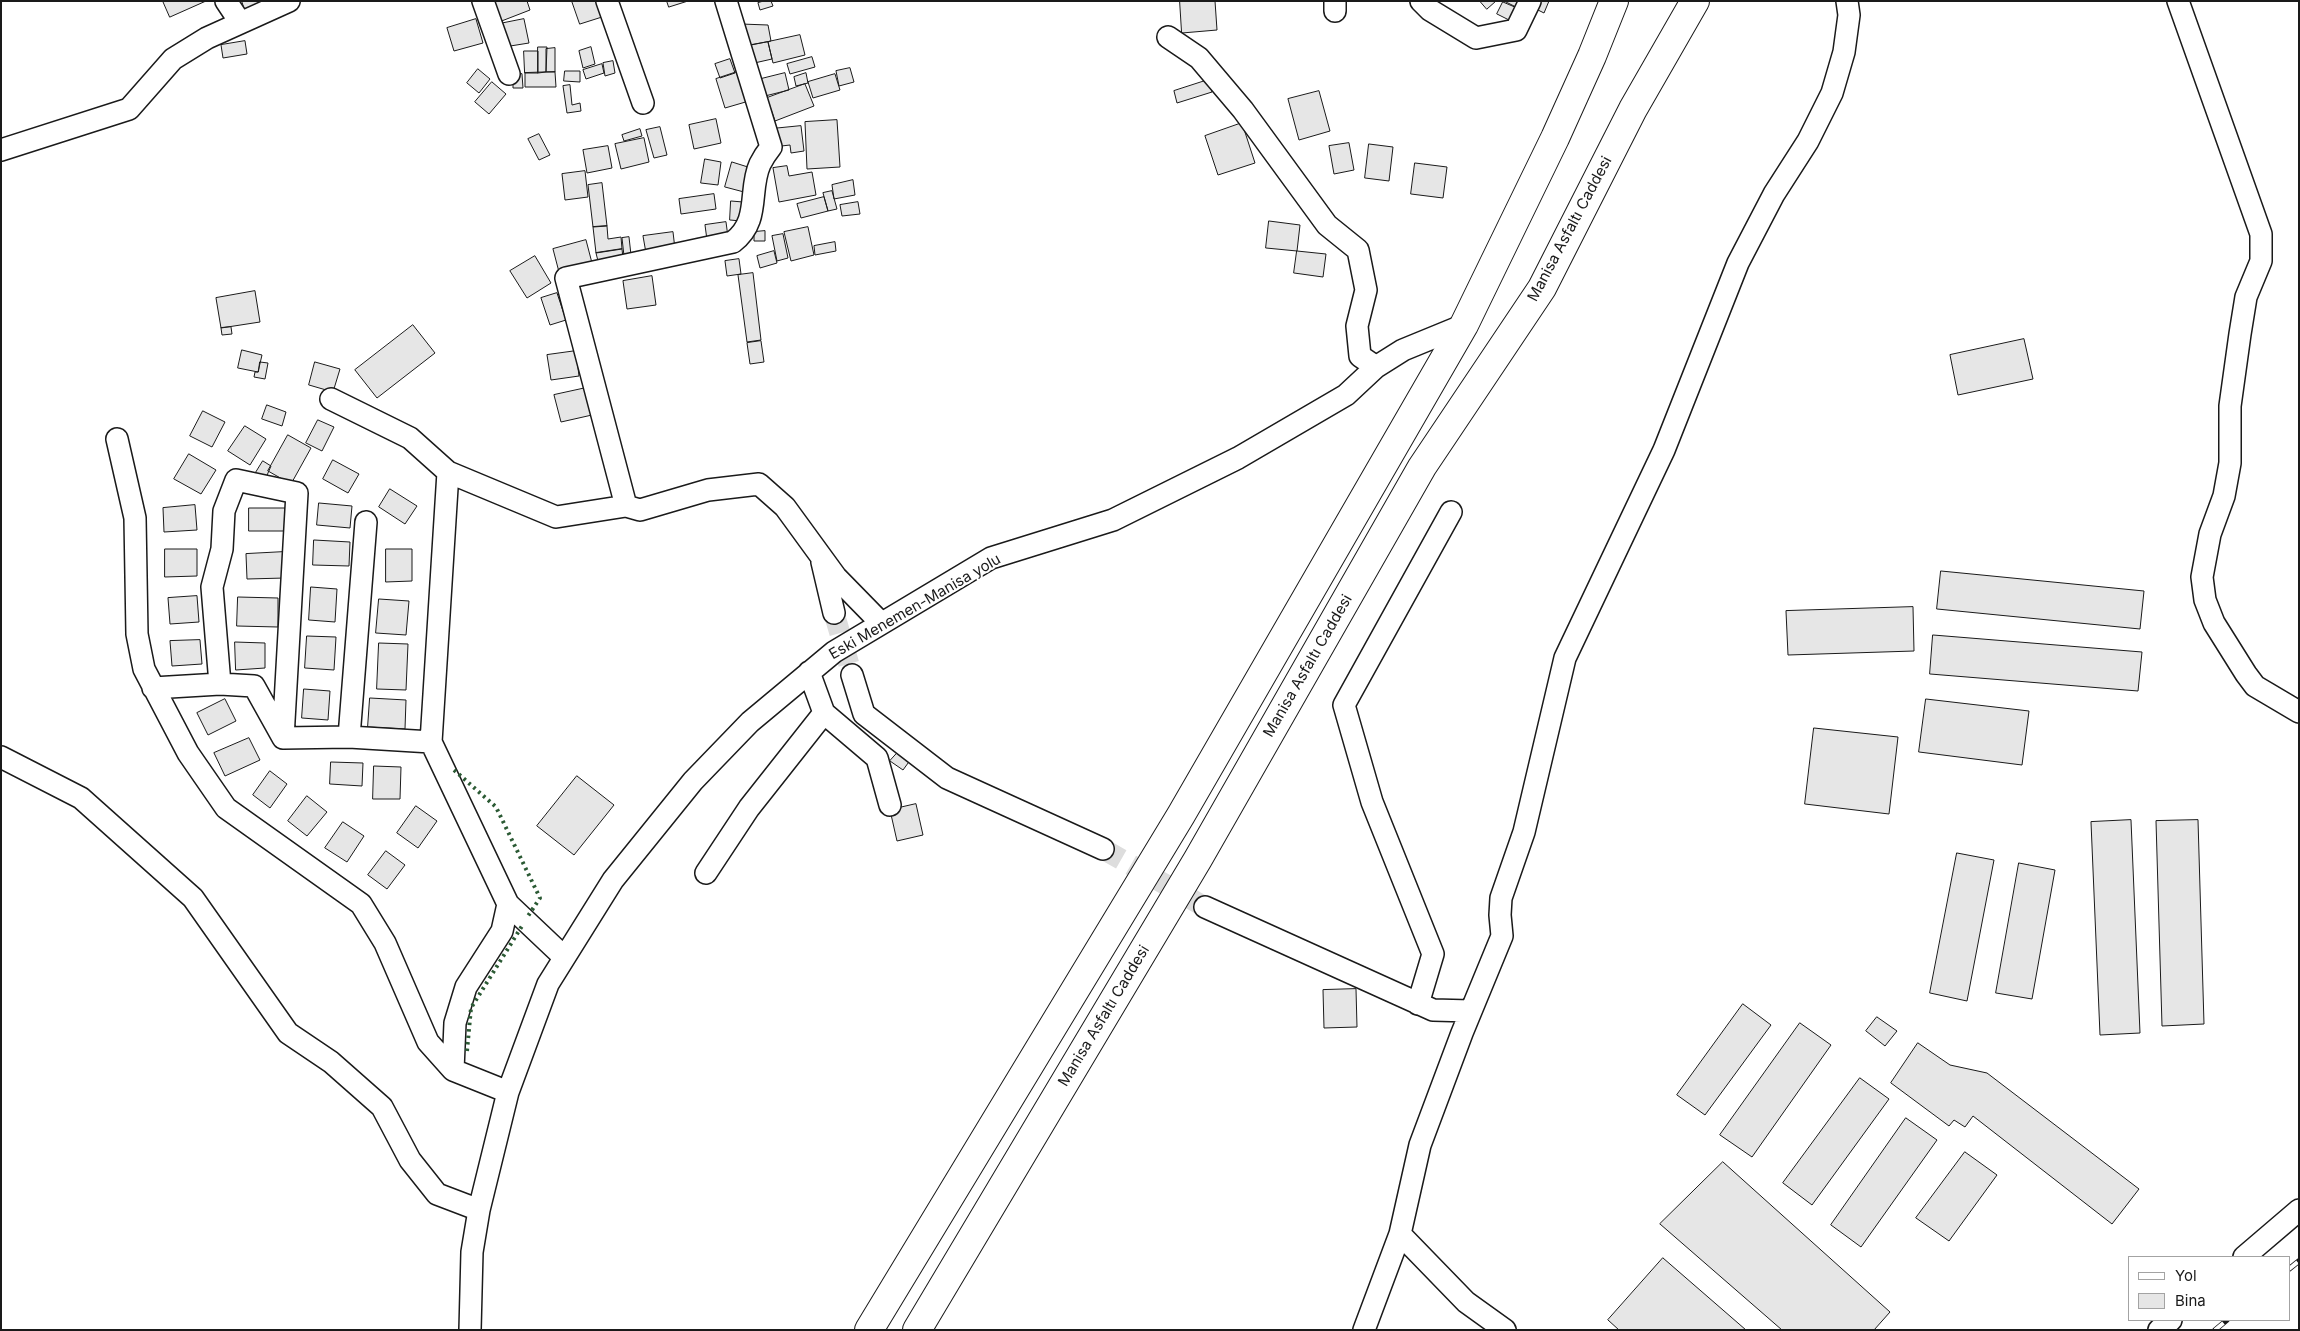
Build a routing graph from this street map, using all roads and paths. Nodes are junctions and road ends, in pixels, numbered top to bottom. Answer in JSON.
{"nodes":[{"id":1,"x":226,"y":1,"type":"edge"},
{"id":2,"x":289,"y":1,"type":"edge"},
{"id":3,"x":483,"y":1,"type":"edge"},
{"id":4,"x":606,"y":1,"type":"edge"},
{"id":5,"x":726,"y":1,"type":"edge"},
{"id":6,"x":1421,"y":1,"type":"edge"},
{"id":7,"x":1530,"y":1,"type":"edge"},
{"id":8,"x":1614,"y":1,"type":"edge"},
{"id":9,"x":1695,"y":1,"type":"edge"},
{"id":10,"x":1847,"y":1,"type":"edge"},
{"id":11,"x":2178,"y":1,"type":"edge"},
{"id":12,"x":240,"y":22,"type":"junction"},
{"id":13,"x":1168,"y":37,"type":"dead end"},
{"id":14,"x":509,"y":74,"type":"dead end"},
{"id":15,"x":643,"y":103,"type":"dead end"},
{"id":16,"x":1,"y":150,"type":"edge"},
{"id":17,"x":1464,"y":325,"type":"junction"},
{"id":18,"x":1376,"y":367,"type":"junction"},
{"id":19,"x":331,"y":399,"type":"dead end"},
{"id":20,"x":117,"y":440,"type":"dead end"},
{"id":21,"x":448,"y":472,"type":"junction"},
{"id":22,"x":626,"y":506,"type":"junction"},
{"id":23,"x":1451,"y":512,"type":"dead end"},
{"id":24,"x":366,"y":522,"type":"dead end"},
{"id":25,"x":820,"y":555,"type":"junction"},
{"id":26,"x":834,"y":613,"type":"tunnel mouth"},
{"id":27,"x":881,"y":623,"type":"junction"},
{"id":28,"x":810,"y":672,"type":"junction"},
{"id":29,"x":852,"y":675,"type":"tunnel mouth"},
{"id":30,"x":220,"y":684,"type":"junction"},
{"id":31,"x":153,"y":688,"type":"junction"},
{"id":32,"x":2299,"y":712,"type":"edge"},
{"id":33,"x":824,"y":713,"type":"junction"},
{"id":34,"x":349,"y":737,"type":"junction"},
{"id":35,"x":283,"y":738,"type":"junction"},
{"id":36,"x":431,"y":742,"type":"junction"},
{"id":37,"x":1,"y":757,"type":"edge"},
{"id":38,"x":890,"y":805,"type":"dead end"},
{"id":39,"x":1103,"y":849,"type":"tunnel mouth"},
{"id":40,"x":706,"y":873,"type":"dead end"},
{"id":41,"x":508,"y":904,"type":"junction"},
{"id":42,"x":1205,"y":907,"type":"tunnel mouth"},
{"id":43,"x":564,"y":957,"type":"junction"},
{"id":44,"x":1418,"y":1004,"type":"junction"},
{"id":45,"x":1471,"y":1012,"type":"junction"},
{"id":46,"x":454,"y":1070,"type":"junction"},
{"id":47,"x":508,"y":1092,"type":"junction"},
{"id":48,"x":479,"y":1210,"type":"junction"},
{"id":49,"x":2299,"y":1210,"type":"edge"},
{"id":50,"x":1400,"y":1234,"type":"junction"},
{"id":51,"x":2245,"y":1256,"type":"edge"},
{"id":52,"x":2170,"y":1321,"type":"edge"},
{"id":53,"x":470,"y":1330,"type":"edge"},
{"id":54,"x":869,"y":1330,"type":"edge"},
{"id":55,"x":917,"y":1330,"type":"edge"},
{"id":56,"x":1364,"y":1330,"type":"edge"},
{"id":57,"x":1505,"y":1330,"type":"edge"},
{"id":58,"x":2159,"y":1330,"type":"edge"}],
"edges":[{"from":1,"to":12,"type":"street"},
{"from":2,"to":12,"type":"street"},
{"from":3,"to":14,"type":"street"},
{"from":4,"to":15,"type":"street"},
{"from":5,"to":22,"type":"street"},
{"from":6,"to":7,"type":"street"},
{"from":8,"to":17,"type":"highway"},
{"from":9,"to":55,"type":"highway","name":"Manisa Asfaltı Caddesi"},
{"from":10,"to":45,"type":"street"},
{"from":11,"to":32,"type":"street"},
{"from":12,"to":16,"type":"street"},
{"from":13,"to":18,"type":"street"},
{"from":17,"to":18,"type":"street","name":"Eski Menemen-Manisa yolu"},
{"from":17,"to":54,"type":"highway"},
{"from":18,"to":27,"type":"street","name":"Eski Menemen-Manisa yolu"},
{"from":19,"to":21,"type":"street"},
{"from":20,"to":31,"type":"street"},
{"from":21,"to":22,"type":"street"},
{"from":21,"to":36,"type":"street"},
{"from":22,"to":25,"type":"street"},
{"from":23,"to":44,"type":"street"},
{"from":24,"to":34,"type":"street"},
{"from":25,"to":26,"type":"street"},
{"from":25,"to":27,"type":"street"},
{"from":27,"to":28,"type":"street","name":"Eski Menemen-Manisa yolu"},
{"from":28,"to":33,"type":"street"},
{"from":28,"to":43,"type":"street","name":"Eski Menemen-Manisa yolu"},
{"from":29,"to":39,"type":"street"},
{"from":30,"to":31,"type":"street"},
{"from":30,"to":35,"type":"street"},
{"from":30,"to":35,"type":"street"},
{"from":31,"to":46,"type":"street"},
{"from":33,"to":38,"type":"street"},
{"from":33,"to":40,"type":"street"},
{"from":34,"to":35,"type":"street"},
{"from":34,"to":36,"type":"street"},
{"from":36,"to":41,"type":"street"},
{"from":37,"to":48,"type":"street"},
{"from":41,"to":43,"type":"street"},
{"from":41,"to":46,"type":"street"},
{"from":42,"to":44,"type":"street"},
{"from":43,"to":47,"type":"street","name":"Eski Menemen-Manisa yolu"},
{"from":44,"to":45,"type":"street"},
{"from":45,"to":50,"type":"street"},
{"from":46,"to":47,"type":"street"},
{"from":47,"to":48,"type":"street","name":"Eski Menemen-Manisa yolu"},
{"from":48,"to":53,"type":"street","name":"Eski Menemen-Manisa yolu"},
{"from":49,"to":51,"type":"street"},
{"from":50,"to":56,"type":"street"},
{"from":50,"to":57,"type":"street"},
{"from":52,"to":58,"type":"street"}]}
